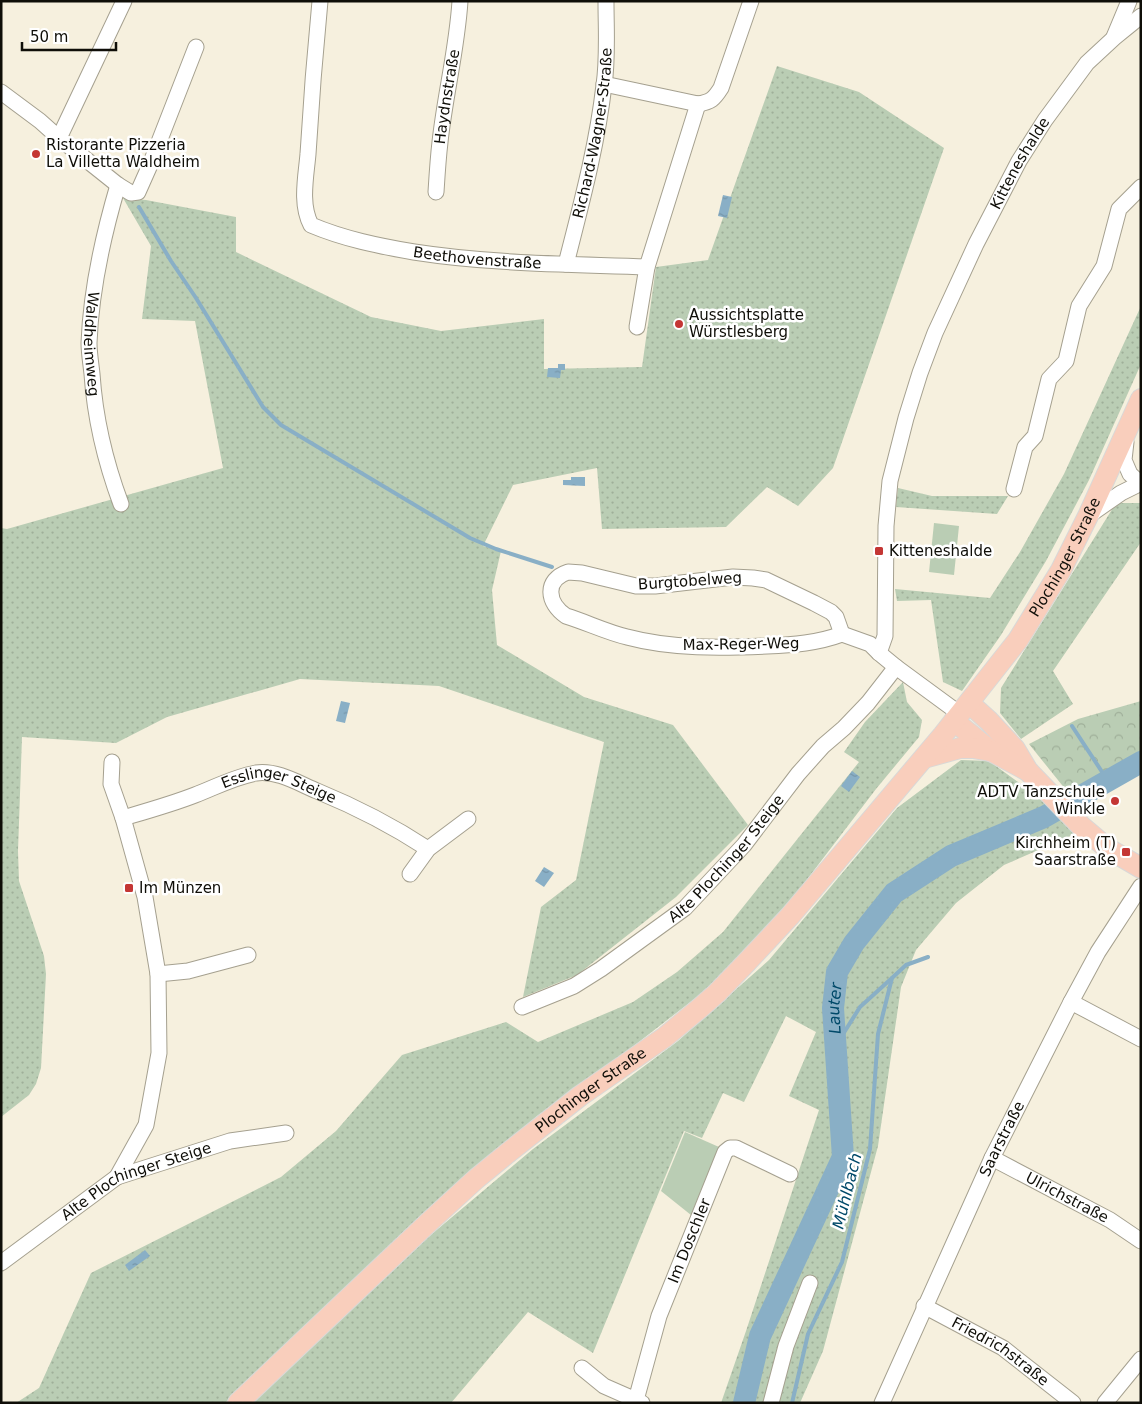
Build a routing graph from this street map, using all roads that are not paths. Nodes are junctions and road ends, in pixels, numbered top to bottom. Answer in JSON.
{"nodes":[{"id":1,"x":124,"y":1,"type":"edge"},
{"id":2,"x":320,"y":1,"type":"edge"},
{"id":3,"x":460,"y":1,"type":"edge"},
{"id":4,"x":606,"y":1,"type":"edge"},
{"id":5,"x":751,"y":1,"type":"edge"},
{"id":6,"x":1129,"y":1,"type":"edge"},
{"id":7,"x":1141,"y":16,"type":"edge"},
{"id":8,"x":1114,"y":38,"type":"junction"},
{"id":9,"x":196,"y":47,"type":"dead end"},
{"id":10,"x":604,"y":84,"type":"junction"},
{"id":11,"x":1,"y":92,"type":"edge"},
{"id":12,"x":698,"y":104,"type":"junction"},
{"id":13,"x":58,"y":138,"type":"junction"},
{"id":14,"x":118,"y":185,"type":"junction"},
{"id":15,"x":1141,"y":187,"type":"edge"},
{"id":16,"x":436,"y":192,"type":"dead end"},
{"id":17,"x":566,"y":264,"type":"junction"},
{"id":18,"x":647,"y":267,"type":"junction"},
{"id":19,"x":638,"y":327,"type":"dead end"},
{"id":20,"x":1141,"y":399,"type":"edge"},
{"id":21,"x":1129,"y":426,"type":"junction"},
{"id":22,"x":1140,"y":484,"type":"edge"},
{"id":23,"x":1014,"y":489,"type":"dead end"},
{"id":24,"x":121,"y":504,"type":"dead end"},
{"id":25,"x":1088,"y":516,"type":"junction"},
{"id":26,"x":556,"y":579,"type":"joint"},
{"id":27,"x":842,"y":634,"type":"junction"},
{"id":28,"x":879,"y":653,"type":"junction"},
{"id":29,"x":896,"y":667,"type":"junction"},
{"id":30,"x":961,"y":713,"type":"junction"},
{"id":31,"x":991,"y":751,"type":"junction"},
{"id":32,"x":924,"y":758,"type":"junction"},
{"id":33,"x":112,"y":762,"type":"dead end"},
{"id":34,"x":1028,"y":771,"type":"junction"},
{"id":35,"x":123,"y":818,"type":"junction"},
{"id":36,"x":468,"y":819,"type":"dead end"},
{"id":37,"x":428,"y":848,"type":"junction"},
{"id":38,"x":1141,"y":868,"type":"edge"},
{"id":39,"x":410,"y":874,"type":"dead end"},
{"id":40,"x":1141,"y":886,"type":"edge"},
{"id":41,"x":248,"y":956,"type":"dead end"},
{"id":42,"x":158,"y":974,"type":"junction"},
{"id":43,"x":1071,"y":1002,"type":"junction"},
{"id":44,"x":522,"y":1007,"type":"dead end"},
{"id":45,"x":1141,"y":1039,"type":"edge"},
{"id":46,"x":286,"y":1133,"type":"dead end"},
{"id":47,"x":992,"y":1158,"type":"junction"},
{"id":48,"x":790,"y":1174,"type":"dead end"},
{"id":49,"x":117,"y":1177,"type":"junction"},
{"id":50,"x":1141,"y":1241,"type":"edge"},
{"id":51,"x":1,"y":1263,"type":"edge"},
{"id":52,"x":810,"y":1283,"type":"dead end"},
{"id":53,"x":924,"y":1306,"type":"junction"},
{"id":54,"x":1141,"y":1359,"type":"edge"},
{"id":55,"x":582,"y":1368,"type":"dead end"},
{"id":56,"x":639,"y":1401,"type":"edge"},
{"id":57,"x":238,"y":1403,"type":"edge"},
{"id":58,"x":771,"y":1403,"type":"edge"},
{"id":59,"x":882,"y":1403,"type":"edge"},
{"id":60,"x":1073,"y":1403,"type":"edge"},
{"id":61,"x":1105,"y":1403,"type":"edge"}],
"edges":[{"from":1,"to":13,"type":"street"},
{"from":2,"to":17,"type":"street","name":"Beethovenstraße"},
{"from":3,"to":16,"type":"street","name":"Haydnstraße"},
{"from":4,"to":10,"type":"street","name":"Richard-Wagner-Straße"},
{"from":5,"to":12,"type":"street"},
{"from":6,"to":8,"type":"street","name":"Kitteneshalde"},
{"from":7,"to":8,"type":"street","name":"Kitteneshalde"},
{"from":8,"to":28,"type":"street","name":"Kitteneshalde"},
{"from":9,"to":14,"type":"street"},
{"from":10,"to":12,"type":"street"},
{"from":10,"to":17,"type":"street","name":"Richard-Wagner-Straße"},
{"from":11,"to":13,"type":"street"},
{"from":12,"to":18,"type":"street"},
{"from":13,"to":14,"type":"street"},
{"from":14,"to":24,"type":"street","name":"Waldheimweg"},
{"from":15,"to":23,"type":"street"},
{"from":17,"to":18,"type":"street","name":"Beethovenstraße"},
{"from":18,"to":19,"type":"street"},
{"from":20,"to":21,"type":"main road","name":"Plochinger Straße"},
{"from":21,"to":22,"type":"street"},
{"from":21,"to":25,"type":"main road","name":"Plochinger Straße"},
{"from":22,"to":25,"type":"street"},
{"from":25,"to":30,"type":"main road","name":"Plochinger Straße"},
{"from":26,"to":27,"type":"street","name":"Burgtobelweg"},
{"from":26,"to":27,"type":"street","name":"Max-Reger-Weg"},
{"from":27,"to":28,"type":"street"},
{"from":28,"to":29,"type":"street"},
{"from":29,"to":30,"type":"street"},
{"from":29,"to":44,"type":"street","name":"Alte Plochinger Steige"},
{"from":30,"to":31,"type":"main road"},
{"from":30,"to":32,"type":"main road","name":"Plochinger Straße"},
{"from":30,"to":34,"type":"main road"},
{"from":31,"to":32,"type":"main road"},
{"from":31,"to":34,"type":"main road"},
{"from":32,"to":57,"type":"main road","name":"Plochinger Straße"},
{"from":33,"to":35,"type":"street"},
{"from":34,"to":38,"type":"main road"},
{"from":35,"to":37,"type":"street","name":"Esslinger Steige"},
{"from":35,"to":42,"type":"street"},
{"from":36,"to":37,"type":"street"},
{"from":37,"to":39,"type":"street"},
{"from":40,"to":43,"type":"street","name":"Saarstraße"},
{"from":41,"to":42,"type":"street"},
{"from":42,"to":49,"type":"street"},
{"from":43,"to":45,"type":"street"},
{"from":43,"to":47,"type":"street","name":"Saarstraße"},
{"from":46,"to":49,"type":"street","name":"Alte Plochinger Steige"},
{"from":47,"to":50,"type":"street","name":"Ulrichstraße"},
{"from":47,"to":53,"type":"street","name":"Saarstraße"},
{"from":48,"to":56,"type":"street","name":"Im Doschler"},
{"from":49,"to":51,"type":"street","name":"Alte Plochinger Steige"},
{"from":52,"to":58,"type":"street"},
{"from":53,"to":59,"type":"street","name":"Saarstraße"},
{"from":53,"to":60,"type":"street","name":"Friedrichstraße"},
{"from":54,"to":61,"type":"street"},
{"from":55,"to":56,"type":"street","name":"Im Doschler"}]}
